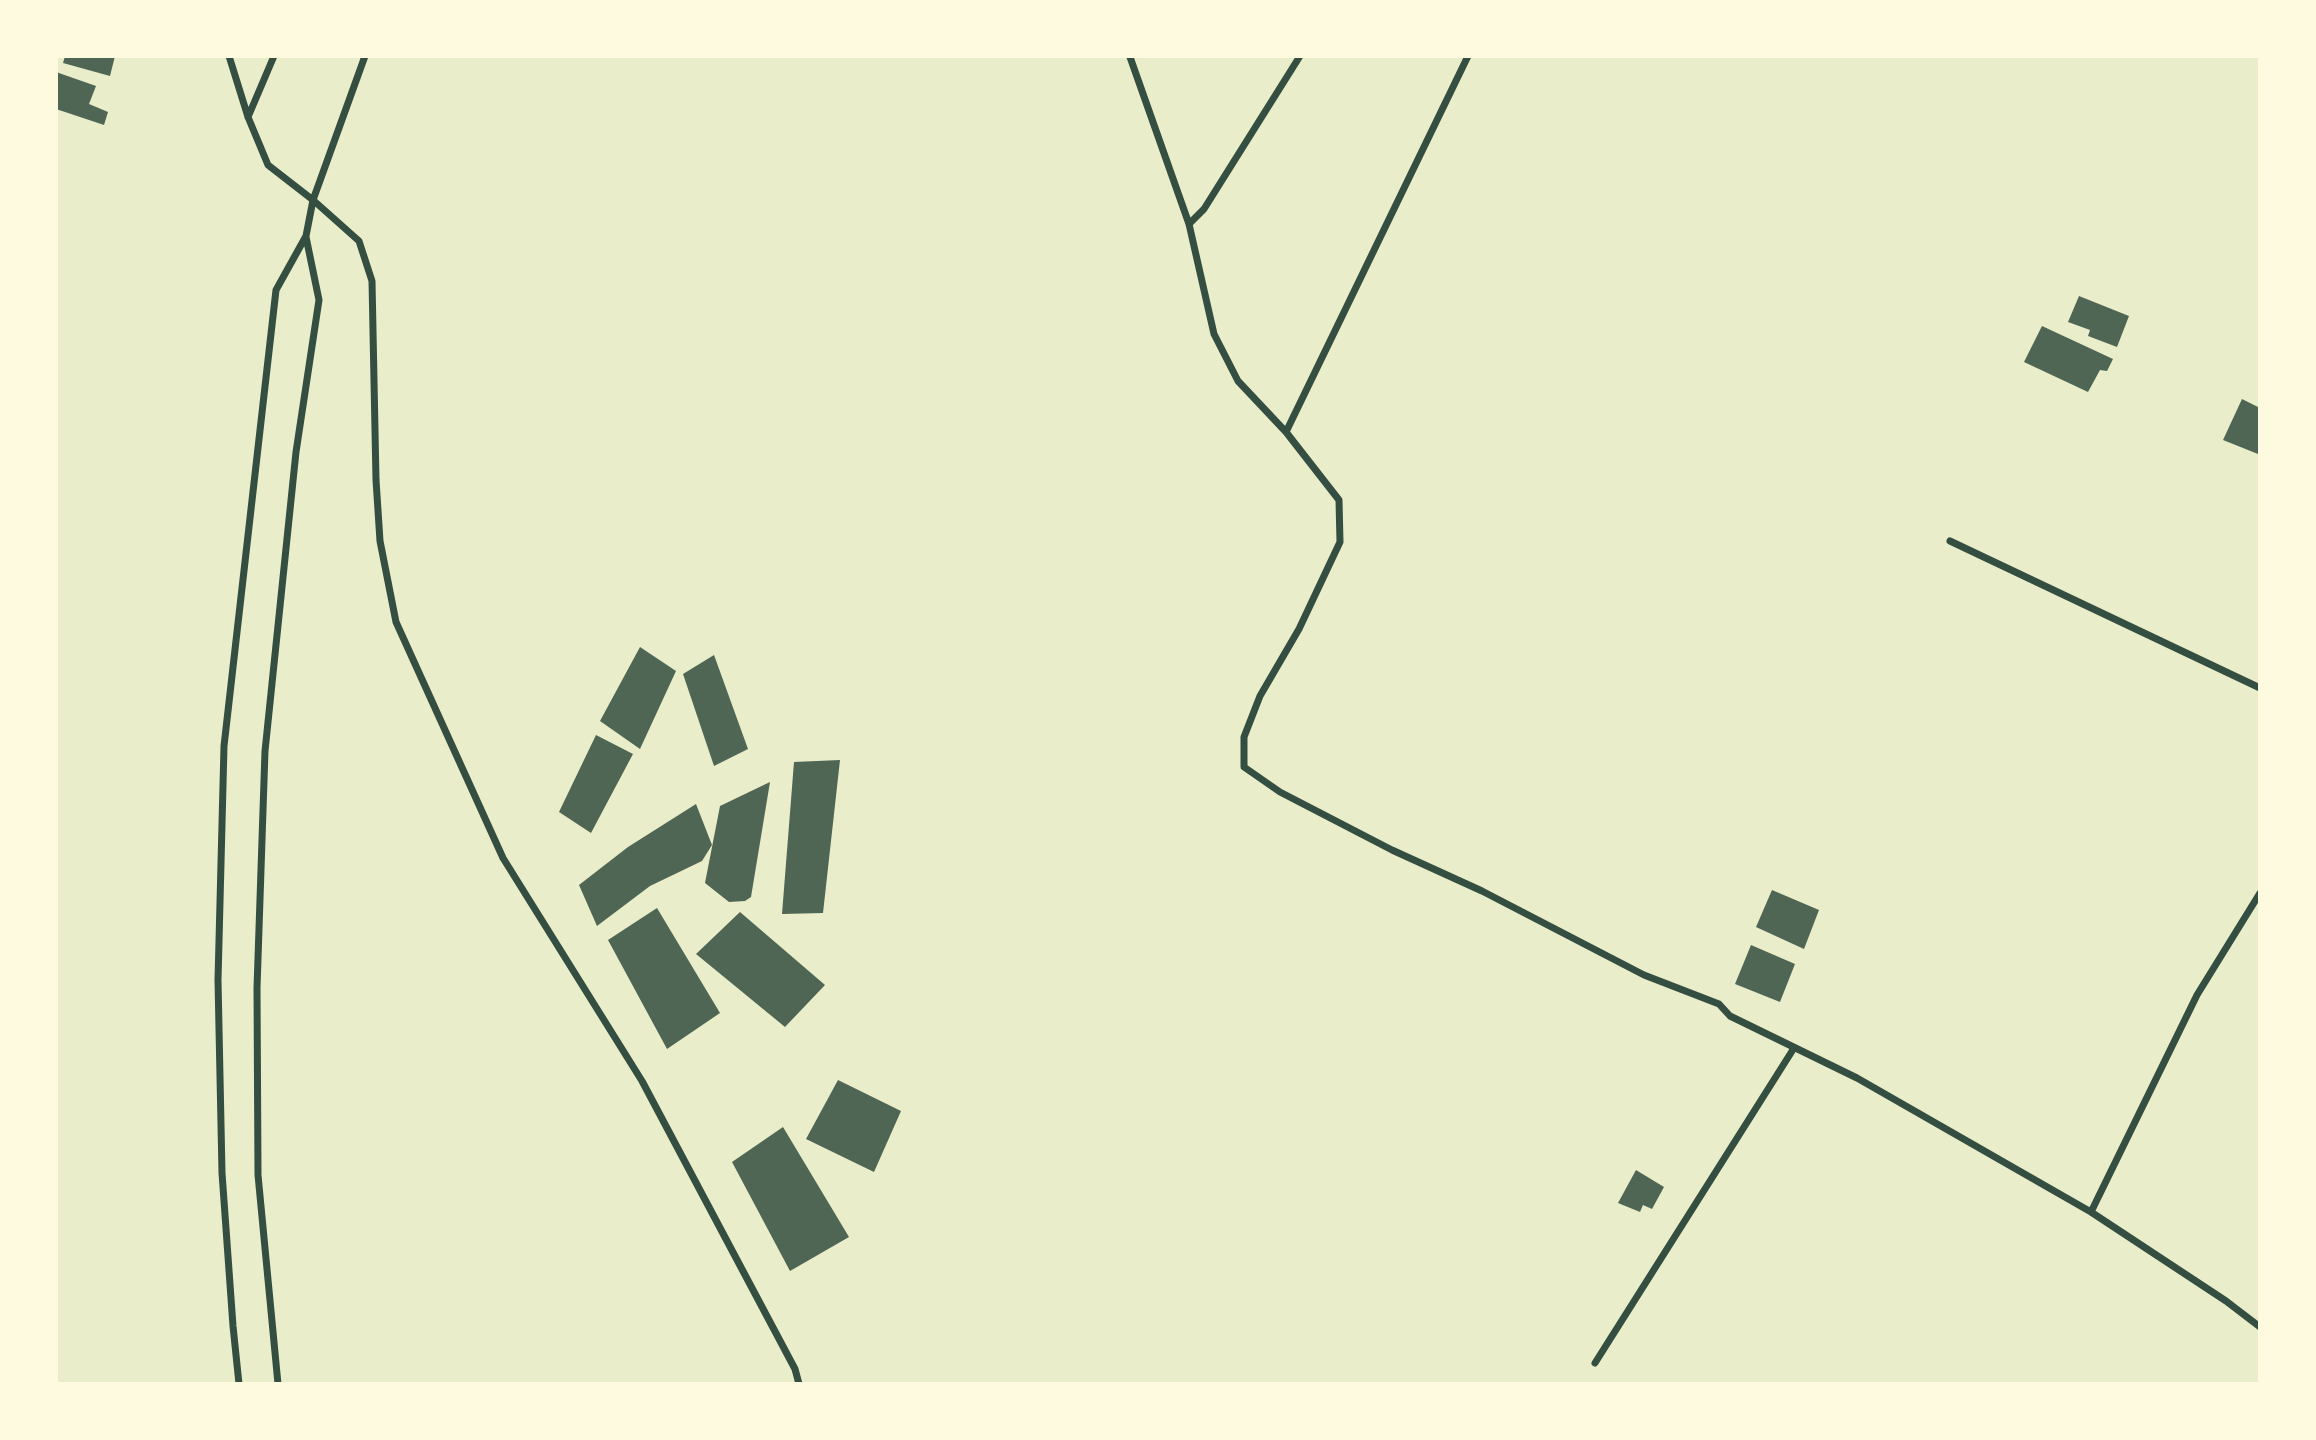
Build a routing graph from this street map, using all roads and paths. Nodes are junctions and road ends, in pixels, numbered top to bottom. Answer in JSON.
{"nodes":[{"id":1,"x":229,"y":56,"type":"edge"},
{"id":2,"x":274,"y":56,"type":"edge"},
{"id":3,"x":365,"y":56,"type":"edge"},
{"id":4,"x":1300,"y":56,"type":"edge"},
{"id":5,"x":1468,"y":56,"type":"edge"},
{"id":6,"x":1130,"y":57,"type":"edge"},
{"id":7,"x":248,"y":117,"type":"junction"},
{"id":8,"x":313,"y":200,"type":"junction"},
{"id":9,"x":1189,"y":224,"type":"junction"},
{"id":10,"x":306,"y":236,"type":"junction"},
{"id":11,"x":1286,"y":432,"type":"junction"},
{"id":12,"x":1950,"y":541,"type":"dead end"},
{"id":13,"x":2260,"y":688,"type":"edge"},
{"id":14,"x":2260,"y":893,"type":"edge"},
{"id":15,"x":1794,"y":1048,"type":"junction"},
{"id":16,"x":2091,"y":1212,"type":"junction"},
{"id":17,"x":2260,"y":1328,"type":"edge"},
{"id":18,"x":1595,"y":1363,"type":"dead end"},
{"id":19,"x":240,"y":1384,"type":"edge"},
{"id":20,"x":278,"y":1384,"type":"edge"},
{"id":21,"x":799,"y":1384,"type":"edge"}],
"edges":[{"from":1,"to":7,"type":"street"},
{"from":2,"to":7,"type":"street"},
{"from":3,"to":8,"type":"street"},
{"from":4,"to":9,"type":"street"},
{"from":5,"to":11,"type":"street"},
{"from":6,"to":9,"type":"street"},
{"from":7,"to":8,"type":"street"},
{"from":8,"to":10,"type":"street"},
{"from":8,"to":21,"type":"street"},
{"from":9,"to":11,"type":"street"},
{"from":10,"to":19,"type":"street"},
{"from":10,"to":20,"type":"street"},
{"from":11,"to":15,"type":"street"},
{"from":12,"to":13,"type":"street"},
{"from":14,"to":16,"type":"street"},
{"from":15,"to":16,"type":"street"},
{"from":15,"to":18,"type":"street"},
{"from":16,"to":17,"type":"street"}]}
